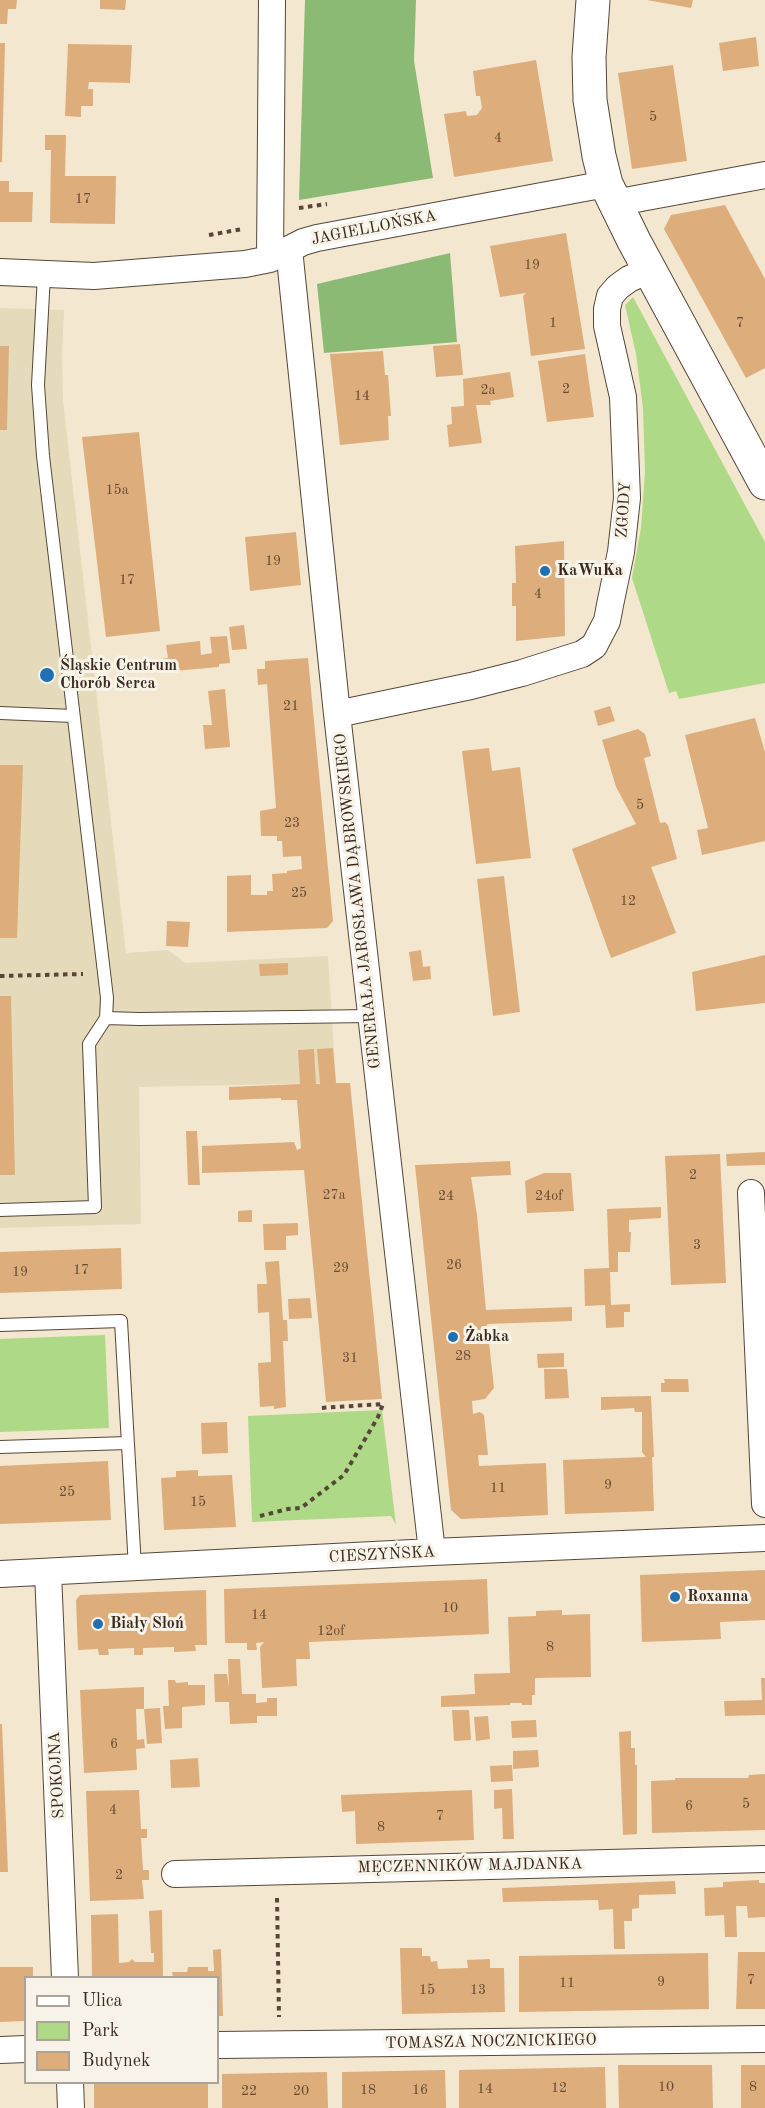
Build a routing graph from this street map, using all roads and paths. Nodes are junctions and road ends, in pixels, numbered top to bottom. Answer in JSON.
{"nodes":[{"id":1,"x":272,"y":0,"type":"edge"},
{"id":2,"x":592,"y":0,"type":"edge"},
{"id":3,"x":765,"y":175,"type":"edge"},
{"id":4,"x":610,"y":194,"type":"junction"},
{"id":5,"x":328,"y":204,"type":"dead end"},
{"id":6,"x":270,"y":213,"type":"junction"},
{"id":7,"x":204,"y":236,"type":"dead end"},
{"id":8,"x":280,"y":254,"type":"junction"},
{"id":9,"x":650,"y":270,"type":"junction"},
{"id":10,"x":0,"y":272,"type":"edge"},
{"id":11,"x":44,"y":275,"type":"junction"},
{"id":12,"x":765,"y":483,"type":"edge"},
{"id":13,"x":0,"y":714,"type":"edge"},
{"id":14,"x":337,"y":714,"type":"junction"},
{"id":15,"x":73,"y":716,"type":"junction"},
{"id":16,"x":371,"y":1016,"type":"junction"},
{"id":17,"x":106,"y":1018,"type":"junction"},
{"id":18,"x":751,"y":1193,"type":"dead end"},
{"id":19,"x":0,"y":1210,"type":"edge"},
{"id":20,"x":0,"y":1325,"type":"edge"},
{"id":21,"x":321,"y":1408,"type":"dead end"},
{"id":22,"x":127,"y":1443,"type":"junction"},
{"id":23,"x":0,"y":1447,"type":"edge"},
{"id":24,"x":765,"y":1504,"type":"edge"},
{"id":25,"x":260,"y":1516,"type":"dead end"},
{"id":26,"x":765,"y":1538,"type":"edge"},
{"id":27,"x":432,"y":1552,"type":"junction"},
{"id":28,"x":135,"y":1568,"type":"junction"},
{"id":29,"x":48,"y":1572,"type":"junction"},
{"id":30,"x":0,"y":1574,"type":"edge"},
{"id":31,"x":765,"y":1859,"type":"edge"},
{"id":32,"x":277,"y":1871,"type":"junction"},
{"id":33,"x":175,"y":1874,"type":"dead end"},
{"id":34,"x":66,"y":1976,"type":"edge"},
{"id":35,"x":765,"y":2038,"type":"edge"},
{"id":36,"x":279,"y":2044,"type":"junction"},
{"id":37,"x":219,"y":2045,"type":"edge"},
{"id":38,"x":24,"y":2049,"type":"edge"},
{"id":39,"x":0,"y":2050,"type":"edge"},
{"id":40,"x":70,"y":2084,"type":"edge"},
{"id":41,"x":71,"y":2108,"type":"edge"}],
"edges":[{"from":1,"to":6,"type":"street","name":"GENERAŁA JAROSŁAWA DĄBROWSKIEGO"},
{"from":2,"to":4,"type":"street"},
{"from":3,"to":4,"type":"street","name":"JAGIELLOŃSKA"},
{"from":4,"to":8,"type":"street","name":"JAGIELLOŃSKA"},
{"from":4,"to":9,"type":"street"},
{"from":5,"to":6,"type":"path"},
{"from":6,"to":7,"type":"path"},
{"from":6,"to":8,"type":"street","name":"GENERAŁA JAROSŁAWA DĄBROWSKIEGO"},
{"from":8,"to":11,"type":"street","name":"JAGIELLOŃSKA"},
{"from":8,"to":14,"type":"street","name":"GENERAŁA JAROSŁAWA DĄBROWSKIEGO"},
{"from":9,"to":12,"type":"street"},
{"from":9,"to":14,"type":"street","name":"ZGODY"},
{"from":10,"to":11,"type":"street","name":"JAGIELLOŃSKA"},
{"from":11,"to":15,"type":"lane"},
{"from":13,"to":15,"type":"lane"},
{"from":14,"to":16,"type":"street","name":"GENERAŁA JAROSŁAWA DĄBROWSKIEGO"},
{"from":15,"to":17,"type":"lane"},
{"from":16,"to":17,"type":"lane"},
{"from":16,"to":27,"type":"street","name":"GENERAŁA JAROSŁAWA DĄBROWSKIEGO"},
{"from":17,"to":19,"type":"lane"},
{"from":18,"to":24,"type":"street"},
{"from":20,"to":22,"type":"lane"},
{"from":21,"to":25,"type":"path"},
{"from":22,"to":23,"type":"lane"},
{"from":22,"to":28,"type":"lane"},
{"from":26,"to":27,"type":"street","name":"CIESZYŃSKA"},
{"from":27,"to":28,"type":"street","name":"CIESZYŃSKA"},
{"from":28,"to":29,"type":"street","name":"CIESZYŃSKA"},
{"from":29,"to":30,"type":"street","name":"CIESZYŃSKA"},
{"from":29,"to":34,"type":"street","name":"SPOKOJNA"},
{"from":31,"to":32,"type":"street","name":"MĘCZENNIKÓW MAJDANKA"},
{"from":32,"to":33,"type":"street","name":"MĘCZENNIKÓW MAJDANKA"},
{"from":32,"to":36,"type":"path"},
{"from":35,"to":36,"type":"street","name":"TOMASZA NOCZNICKIEGO"},
{"from":36,"to":37,"type":"street","name":"TOMASZA NOCZNICKIEGO"},
{"from":38,"to":39,"type":"street"},
{"from":40,"to":41,"type":"street"}]}
